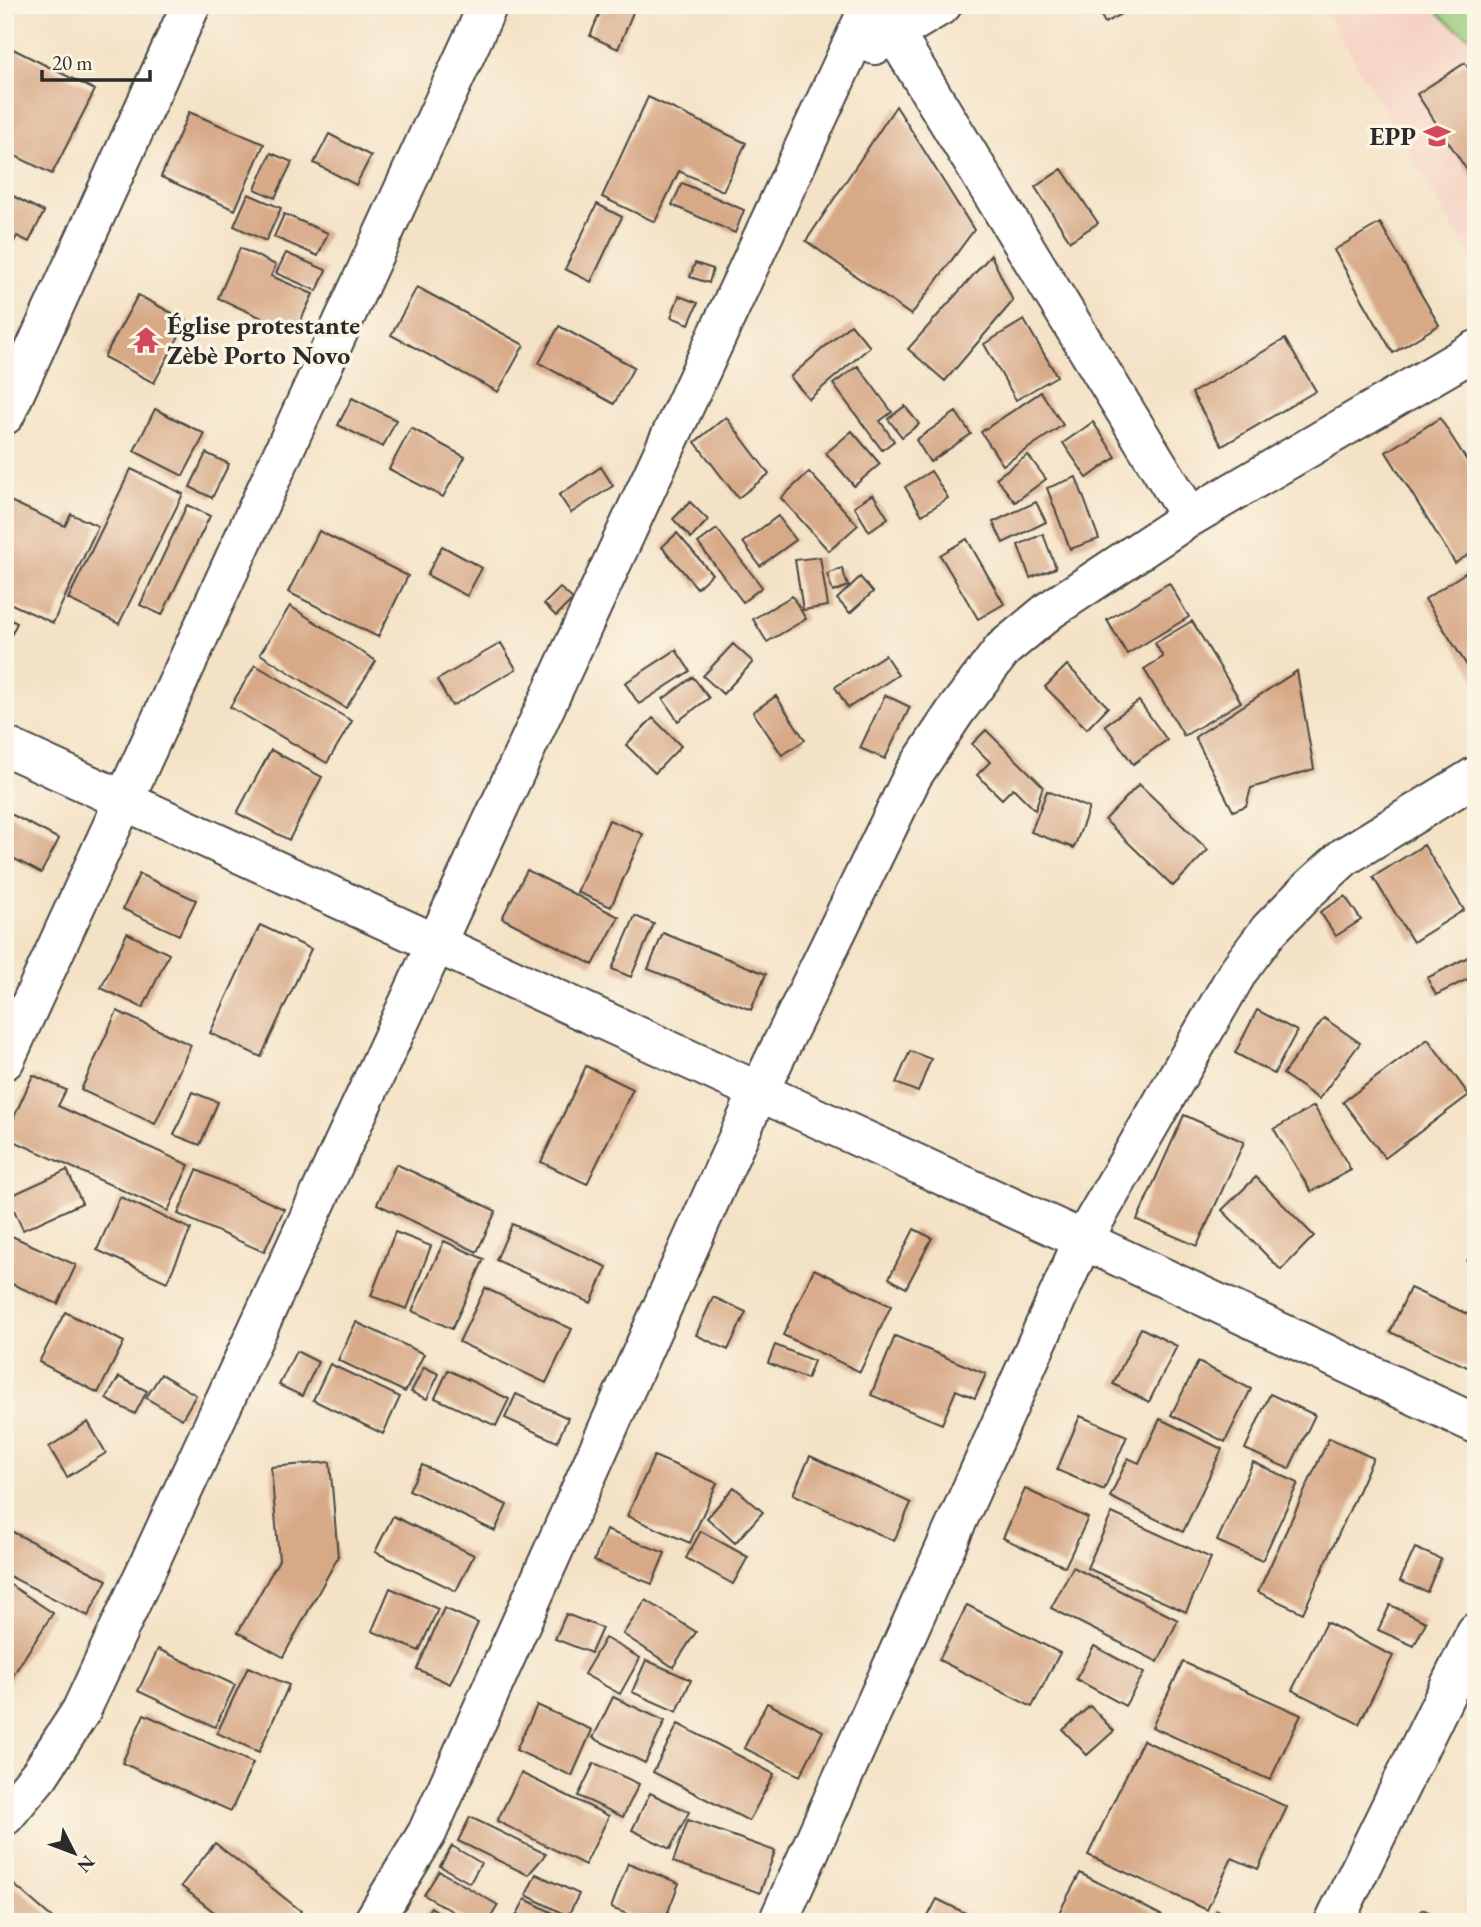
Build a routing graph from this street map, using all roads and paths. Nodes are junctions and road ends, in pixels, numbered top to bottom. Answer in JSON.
{"nodes":[{"id":1,"x":191,"y":5,"type":"edge"},
{"id":2,"x":488,"y":5,"type":"edge"},
{"id":3,"x":870,"y":5,"type":"edge"},
{"id":4,"x":942,"y":5,"type":"edge"},
{"id":5,"x":886,"y":19,"type":"edge"},
{"id":6,"x":843,"y":64,"type":"junction"},
{"id":7,"x":1476,"y":350,"type":"edge"},
{"id":8,"x":5,"y":415,"type":"edge"},
{"id":9,"x":1190,"y":517,"type":"junction"},
{"id":10,"x":5,"y":746,"type":"edge"},
{"id":11,"x":1476,"y":776,"type":"edge"},
{"id":12,"x":123,"y":800,"type":"junction"},
{"id":13,"x":436,"y":944,"type":"junction"},
{"id":14,"x":5,"y":1060,"type":"edge"},
{"id":15,"x":758,"y":1093,"type":"junction"},
{"id":16,"x":1083,"y":1240,"type":"junction"},
{"id":17,"x":1476,"y":1424,"type":"edge"},
{"id":18,"x":1476,"y":1632,"type":"edge"},
{"id":19,"x":5,"y":1816,"type":"edge"},
{"id":20,"x":373,"y":1922,"type":"edge"},
{"id":21,"x":778,"y":1922,"type":"edge"},
{"id":22,"x":1334,"y":1922,"type":"edge"}],
"edges":[{"from":1,"to":8,"type":"street"},
{"from":2,"to":12,"type":"street"},
{"from":3,"to":6,"type":"street"},
{"from":4,"to":5,"type":"street"},
{"from":5,"to":6,"type":"street"},
{"from":5,"to":9,"type":"street"},
{"from":6,"to":13,"type":"street"},
{"from":7,"to":9,"type":"street"},
{"from":9,"to":15,"type":"street"},
{"from":10,"to":12,"type":"street"},
{"from":11,"to":16,"type":"street"},
{"from":12,"to":13,"type":"street"},
{"from":12,"to":14,"type":"street"},
{"from":13,"to":15,"type":"street"},
{"from":13,"to":19,"type":"street"},
{"from":15,"to":16,"type":"street"},
{"from":15,"to":20,"type":"street"},
{"from":16,"to":17,"type":"street"},
{"from":16,"to":21,"type":"street"},
{"from":18,"to":22,"type":"street"}]}
